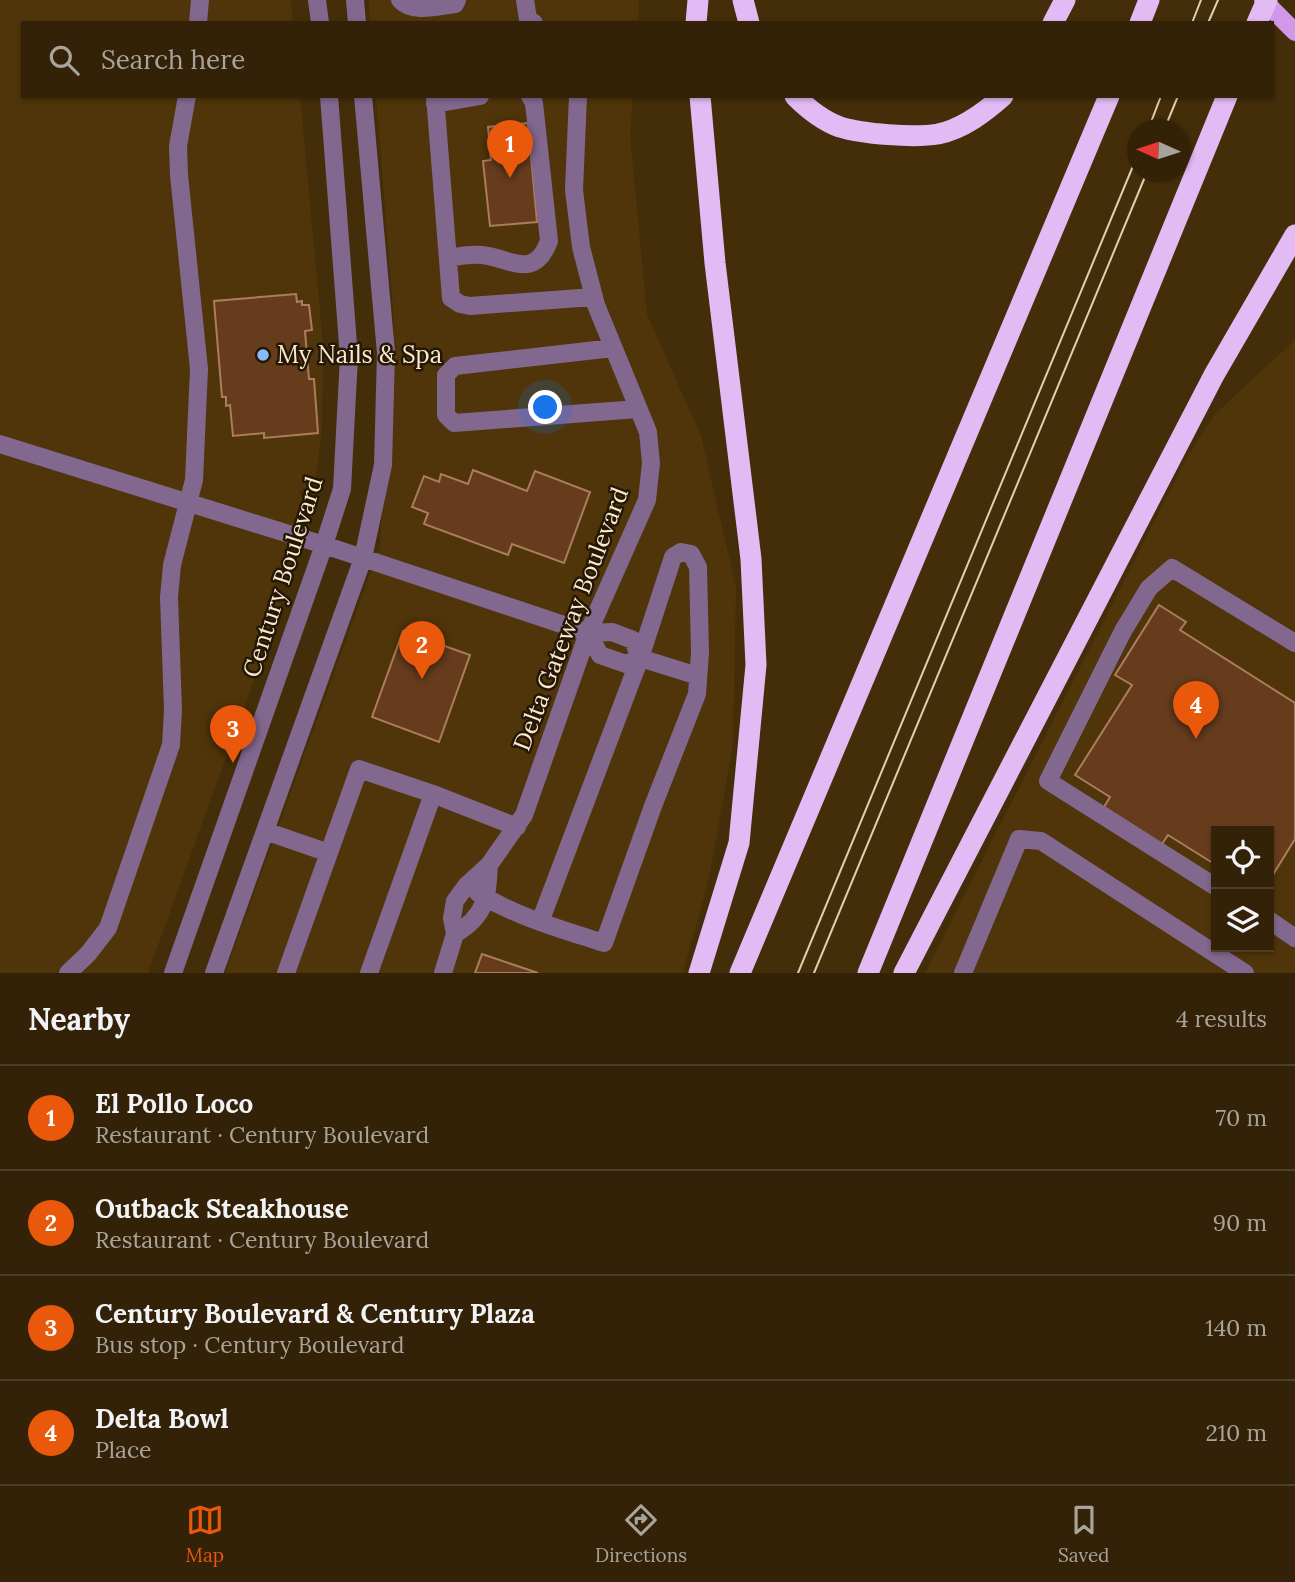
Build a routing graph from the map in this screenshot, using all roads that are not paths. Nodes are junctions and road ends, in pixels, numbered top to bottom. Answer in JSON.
{"nodes":[{"id":1,"x":200,"y":0,"type":"edge"},
{"id":2,"x":317,"y":0,"type":"edge"},
{"id":3,"x":355,"y":0,"type":"edge"},
{"id":4,"x":457,"y":0,"type":"edge"},
{"id":5,"x":525,"y":0,"type":"edge"},
{"id":6,"x":698,"y":0,"type":"edge"},
{"id":7,"x":743,"y":0,"type":"edge"},
{"id":8,"x":1065,"y":0,"type":"edge"},
{"id":9,"x":1150,"y":0,"type":"edge"},
{"id":10,"x":1265,"y":0,"type":"edge"},
{"id":11,"x":407,"y":4,"type":"edge"},
{"id":12,"x":198,"y":21,"type":"edge"},
{"id":13,"x":320,"y":21,"type":"edge"},
{"id":14,"x":356,"y":21,"type":"edge"},
{"id":15,"x":528,"y":21,"type":"edge"},
{"id":16,"x":696,"y":21,"type":"edge"},
{"id":17,"x":748,"y":21,"type":"edge"},
{"id":18,"x":1054,"y":21,"type":"edge"},
{"id":19,"x":1141,"y":21,"type":"edge"},
{"id":20,"x":1258,"y":21,"type":"edge"},
{"id":21,"x":1295,"y":32,"type":"edge"},
{"id":22,"x":187,"y":98,"type":"edge"},
{"id":23,"x":329,"y":98,"type":"edge"},
{"id":24,"x":363,"y":98,"type":"edge"},
{"id":25,"x":458,"y":98,"type":"edge"},
{"id":26,"x":531,"y":98,"type":"edge"},
{"id":27,"x":578,"y":98,"type":"edge"},
{"id":28,"x":700,"y":98,"type":"edge"},
{"id":29,"x":797,"y":98,"type":"edge"},
{"id":30,"x":1001,"y":98,"type":"edge"},
{"id":31,"x":1108,"y":98,"type":"edge"},
{"id":32,"x":1226,"y":98,"type":"edge"},
{"id":33,"x":435,"y":100,"type":"edge"},
{"id":34,"x":1295,"y":235,"type":"edge"},
{"id":35,"x":448,"y":258,"type":"junction"},
{"id":36,"x":594,"y":298,"type":"junction"},
{"id":37,"x":613,"y":348,"type":"junction"},
{"id":38,"x":638,"y":409,"type":"junction"},
{"id":39,"x":0,"y":444,"type":"edge"},
{"id":40,"x":189,"y":503,"type":"junction"},
{"id":41,"x":324,"y":545,"type":"junction"},
{"id":42,"x":363,"y":558,"type":"junction"},
{"id":43,"x":588,"y":634,"type":"junction"},
{"id":44,"x":1295,"y":643,"type":"edge"},
{"id":45,"x":640,"y":658,"type":"junction"},
{"id":46,"x":698,"y":676,"type":"junction"},
{"id":47,"x":433,"y":794,"type":"junction"},
{"id":48,"x":517,"y":827,"type":"junction"},
{"id":49,"x":265,"y":831,"type":"junction"},
{"id":50,"x":329,"y":853,"type":"junction"},
{"id":51,"x":489,"y":865,"type":"junction"},
{"id":52,"x":1211,"y":884,"type":"edge"},
{"id":53,"x":466,"y":886,"type":"junction"},
{"id":54,"x":487,"y":899,"type":"junction"},
{"id":55,"x":540,"y":922,"type":"junction"},
{"id":56,"x":1274,"y":922,"type":"edge"},
{"id":57,"x":1292,"y":930,"type":"edge"},
{"id":58,"x":455,"y":934,"type":"junction"},
{"id":59,"x":68,"y":973,"type":"edge"},
{"id":60,"x":173,"y":973,"type":"edge"},
{"id":61,"x":214,"y":973,"type":"edge"},
{"id":62,"x":286,"y":973,"type":"edge"},
{"id":63,"x":369,"y":973,"type":"edge"},
{"id":64,"x":443,"y":973,"type":"edge"},
{"id":65,"x":699,"y":973,"type":"edge"},
{"id":66,"x":740,"y":973,"type":"edge"},
{"id":67,"x":868,"y":973,"type":"edge"},
{"id":68,"x":904,"y":973,"type":"edge"},
{"id":69,"x":963,"y":973,"type":"edge"},
{"id":70,"x":1245,"y":973,"type":"edge"}],
"edges":[{"from":1,"to":12,"type":"street"},
{"from":2,"to":13,"type":"street"},
{"from":3,"to":14,"type":"street"},
{"from":4,"to":11,"type":"street"},
{"from":5,"to":15,"type":"street"},
{"from":6,"to":16,"type":"highway"},
{"from":7,"to":17,"type":"highway"},
{"from":8,"to":18,"type":"highway"},
{"from":9,"to":19,"type":"highway"},
{"from":10,"to":20,"type":"highway","bridge":true},
{"from":10,"to":21,"type":"main road"},
{"from":22,"to":40,"type":"street"},
{"from":23,"to":41,"type":"street","name":"Century Boulevard"},
{"from":24,"to":42,"type":"street"},
{"from":25,"to":33,"type":"street"},
{"from":26,"to":35,"type":"street"},
{"from":27,"to":36,"type":"street","name":"Delta Gateway Boulevard"},
{"from":28,"to":65,"type":"highway"},
{"from":29,"to":30,"type":"highway"},
{"from":31,"to":66,"type":"highway"},
{"from":32,"to":67,"type":"highway"},
{"from":33,"to":35,"type":"street"},
{"from":34,"to":68,"type":"highway"},
{"from":35,"to":36,"type":"street"},
{"from":36,"to":37,"type":"street","name":"Delta Gateway Boulevard"},
{"from":37,"to":38,"type":"street","name":"Delta Gateway Boulevard"},
{"from":37,"to":38,"type":"street"},
{"from":38,"to":43,"type":"street","name":"Delta Gateway Boulevard"},
{"from":39,"to":40,"type":"street"},
{"from":40,"to":41,"type":"street"},
{"from":40,"to":59,"type":"street"},
{"from":41,"to":42,"type":"street"},
{"from":41,"to":60,"type":"street","name":"Century Boulevard"},
{"from":42,"to":43,"type":"street"},
{"from":42,"to":49,"type":"street"},
{"from":43,"to":45,"type":"street"},
{"from":43,"to":45,"type":"street"},
{"from":43,"to":48,"type":"street","name":"Delta Gateway Boulevard"},
{"from":44,"to":52,"type":"street"},
{"from":45,"to":46,"type":"street"},
{"from":45,"to":46,"type":"street"},
{"from":45,"to":55,"type":"street"},
{"from":46,"to":55,"type":"street"},
{"from":47,"to":48,"type":"street"},
{"from":47,"to":50,"type":"street"},
{"from":47,"to":63,"type":"street"},
{"from":48,"to":51,"type":"street","name":"Delta Gateway Boulevard"},
{"from":49,"to":50,"type":"street"},
{"from":49,"to":61,"type":"street"},
{"from":50,"to":62,"type":"street"},
{"from":51,"to":53,"type":"street","name":"Delta Gateway Boulevard"},
{"from":51,"to":54,"type":"street"},
{"from":53,"to":54,"type":"street"},
{"from":53,"to":58,"type":"street","name":"Delta Gateway Boulevard"},
{"from":54,"to":55,"type":"street"},
{"from":54,"to":58,"type":"street","name":"Delta Gateway Boulevard"},
{"from":56,"to":57,"type":"street"},
{"from":58,"to":64,"type":"street","name":"Delta Gateway Boulevard"},
{"from":69,"to":70,"type":"street"}]}
